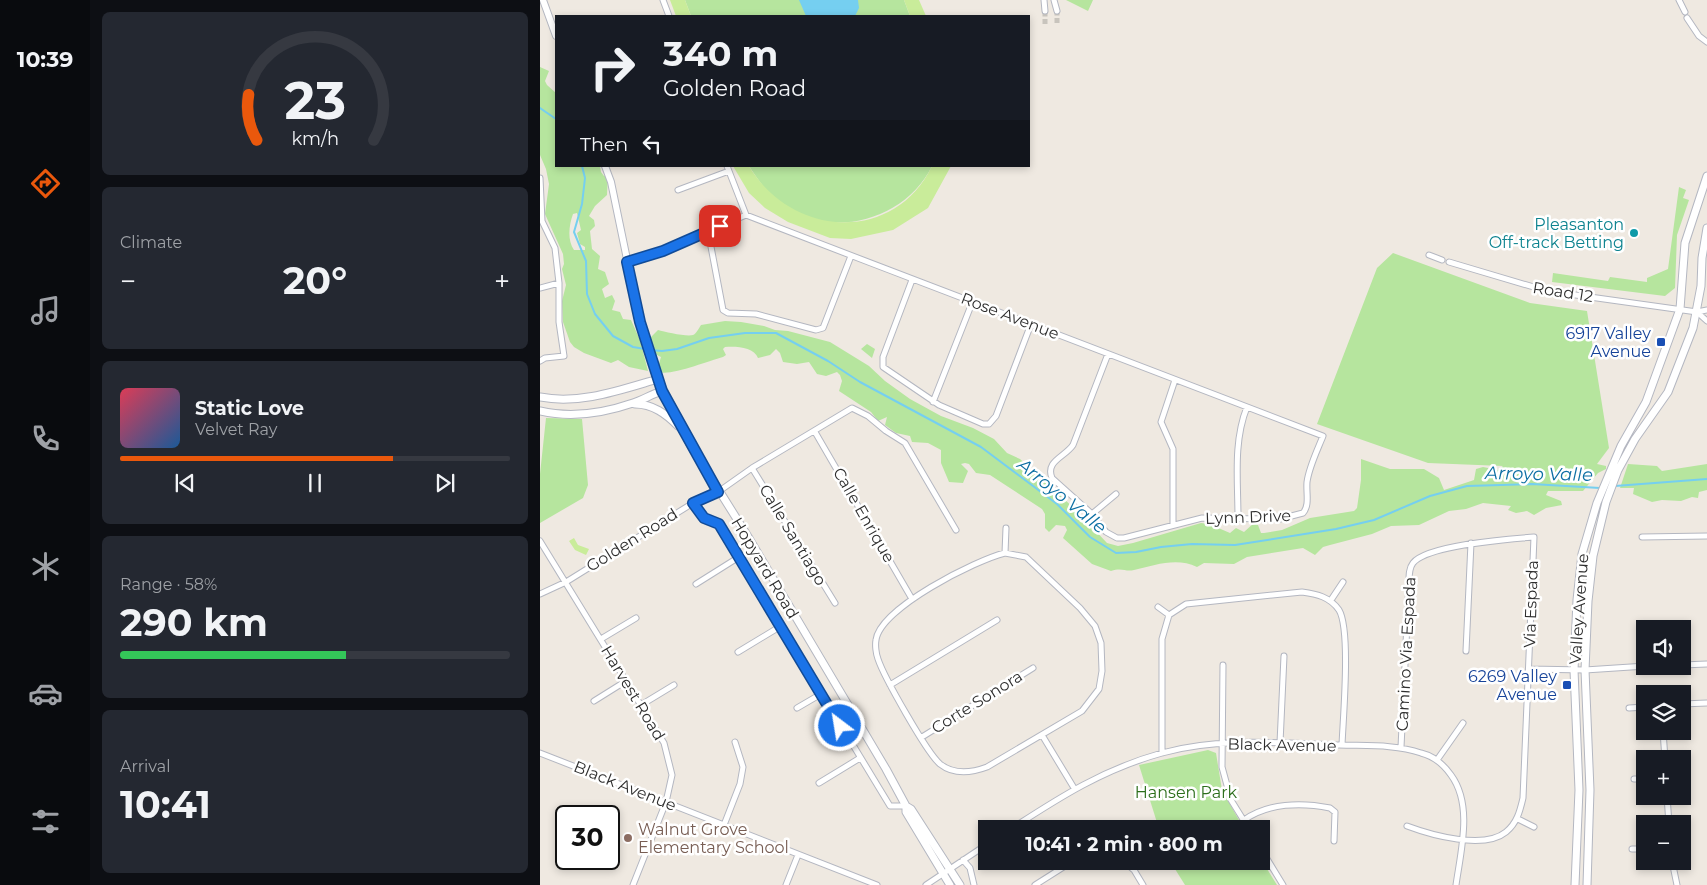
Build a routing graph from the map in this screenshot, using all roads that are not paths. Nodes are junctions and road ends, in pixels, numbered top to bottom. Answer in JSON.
{"nodes":[{"id":1,"x":543,"y":0,"type":"edge"},
{"id":2,"x":663,"y":0,"type":"edge"},
{"id":3,"x":1044,"y":0,"type":"edge"},
{"id":4,"x":1054,"y":0,"type":"edge"},
{"id":5,"x":1678,"y":0,"type":"edge"},
{"id":6,"x":1045,"y":11,"type":"tunnel mouth"},
{"id":7,"x":1057,"y":11,"type":"tunnel mouth"},
{"id":8,"x":1685,"y":12,"type":"dead end"},
{"id":9,"x":669,"y":15,"type":"edge"},
{"id":10,"x":1687,"y":18,"type":"dead end"},
{"id":11,"x":555,"y":33,"type":"edge"},
{"id":12,"x":1707,"y":42,"type":"edge"},
{"id":13,"x":606,"y":167,"type":"edge"},
{"id":14,"x":728,"y":168,"type":"edge"},
{"id":15,"x":1707,"y":176,"type":"edge"},
{"id":16,"x":540,"y":178,"type":"edge"},
{"id":17,"x":678,"y":190,"type":"dead end"},
{"id":18,"x":746,"y":215,"type":"junction"},
{"id":19,"x":541,"y":221,"type":"edge"},
{"id":20,"x":1707,"y":228,"type":"edge"},
{"id":21,"x":708,"y":231,"type":"junction"},
{"id":22,"x":1429,"y":255,"type":"dead end"},
{"id":23,"x":851,"y":256,"type":"junction"},
{"id":24,"x":1442,"y":260,"type":"dead end"},
{"id":25,"x":627,"y":262,"type":"junction"},
{"id":26,"x":1449,"y":262,"type":"dead end"},
{"id":27,"x":912,"y":280,"type":"junction"},
{"id":28,"x":559,"y":283,"type":"junction"},
{"id":29,"x":540,"y":288,"type":"edge"},
{"id":30,"x":972,"y":302,"type":"junction"},
{"id":31,"x":1680,"y":309,"type":"junction"},
{"id":32,"x":1707,"y":310,"type":"edge"},
{"id":33,"x":1697,"y":312,"type":"junction"},
{"id":34,"x":1707,"y":321,"type":"edge"},
{"id":35,"x":1031,"y":324,"type":"junction"},
{"id":36,"x":1108,"y":354,"type":"junction"},
{"id":37,"x":540,"y":361,"type":"edge"},
{"id":38,"x":658,"y":379,"type":"junction"},
{"id":39,"x":1175,"y":380,"type":"junction"},
{"id":40,"x":662,"y":391,"type":"junction"},
{"id":41,"x":540,"y":397,"type":"edge"},
{"id":42,"x":933,"y":402,"type":"junction"},
{"id":43,"x":633,"y":404,"type":"junction"},
{"id":44,"x":1247,"y":407,"type":"junction"},
{"id":45,"x":540,"y":411,"type":"edge"},
{"id":46,"x":682,"y":430,"type":"junction"},
{"id":47,"x":815,"y":432,"type":"junction"},
{"id":48,"x":752,"y":468,"type":"junction"},
{"id":49,"x":1614,"y":470,"type":"junction"},
{"id":50,"x":718,"y":492,"type":"junction"},
{"id":51,"x":1116,"y":494,"type":"dead end"},
{"id":52,"x":693,"y":503,"type":"junction"},
{"id":53,"x":1092,"y":514,"type":"junction"},
{"id":54,"x":1304,"y":514,"type":"joint"},
{"id":55,"x":1238,"y":518,"type":"junction"},
{"id":56,"x":1173,"y":524,"type":"junction"},
{"id":57,"x":1006,"y":528,"type":"dead end"},
{"id":58,"x":956,"y":530,"type":"dead end"},
{"id":59,"x":1707,"y":536,"type":"edge"},
{"id":60,"x":1642,"y":537,"type":"dead end"},
{"id":61,"x":540,"y":541,"type":"edge"},
{"id":62,"x":1472,"y":543,"type":"junction"},
{"id":63,"x":1005,"y":553,"type":"junction"},
{"id":64,"x":739,"y":557,"type":"junction"},
{"id":65,"x":566,"y":582,"type":"junction"},
{"id":66,"x":1343,"y":582,"type":"dead end"},
{"id":67,"x":696,"y":584,"type":"dead end"},
{"id":68,"x":540,"y":594,"type":"edge"},
{"id":69,"x":912,"y":599,"type":"junction"},
{"id":70,"x":1331,"y":600,"type":"junction"},
{"id":71,"x":835,"y":603,"type":"dead end"},
{"id":72,"x":1158,"y":607,"type":"dead end"},
{"id":73,"x":1169,"y":615,"type":"junction"},
{"id":74,"x":636,"y":618,"type":"dead end"},
{"id":75,"x":997,"y":620,"type":"dead end"},
{"id":76,"x":780,"y":626,"type":"junction"},
{"id":77,"x":601,"y":638,"type":"junction"},
{"id":78,"x":1466,"y":651,"type":"dead end"},
{"id":79,"x":738,"y":652,"type":"dead end"},
{"id":80,"x":1284,"y":656,"type":"dead end"},
{"id":81,"x":1707,"y":664,"type":"edge"},
{"id":82,"x":1223,"y":665,"type":"dead end"},
{"id":83,"x":1691,"y":665,"type":"edge"},
{"id":84,"x":1636,"y":667,"type":"edge"},
{"id":85,"x":1033,"y":668,"type":"dead end"},
{"id":86,"x":1529,"y":669,"type":"junction"},
{"id":87,"x":1574,"y":670,"type":"junction"},
{"id":88,"x":1585,"y":670,"type":"junction"},
{"id":89,"x":626,"y":682,"type":"junction"},
{"id":90,"x":890,"y":685,"type":"junction"},
{"id":91,"x":674,"y":686,"type":"dead end"},
{"id":92,"x":821,"y":694,"type":"junction"},
{"id":93,"x":594,"y":701,"type":"dead end"},
{"id":94,"x":1707,"y":703,"type":"edge"},
{"id":95,"x":1691,"y":704,"type":"edge"},
{"id":96,"x":641,"y":705,"type":"junction"},
{"id":97,"x":796,"y":708,"type":"dead end"},
{"id":98,"x":1629,"y":708,"type":"dead end"},
{"id":99,"x":1636,"y":708,"type":"edge"},
{"id":100,"x":1463,"y":723,"type":"dead end"},
{"id":101,"x":1042,"y":735,"type":"junction"},
{"id":102,"x":922,"y":737,"type":"junction"},
{"id":103,"x":735,"y":742,"type":"dead end"},
{"id":104,"x":1280,"y":743,"type":"junction"},
{"id":105,"x":1220,"y":744,"type":"junction"},
{"id":106,"x":1342,"y":745,"type":"junction"},
{"id":107,"x":1401,"y":748,"type":"junction"},
{"id":108,"x":540,"y":753,"type":"edge"},
{"id":109,"x":1162,"y":753,"type":"junction"},
{"id":110,"x":860,"y":758,"type":"junction"},
{"id":111,"x":1437,"y":760,"type":"junction"},
{"id":112,"x":819,"y":783,"type":"dead end"},
{"id":113,"x":1074,"y":788,"type":"junction"},
{"id":114,"x":666,"y":802,"type":"junction"},
{"id":115,"x":906,"y":806,"type":"junction"},
{"id":116,"x":1518,"y":819,"type":"junction"},
{"id":117,"x":1025,"y":820,"type":"edge"},
{"id":118,"x":1244,"y":820,"type":"joint"},
{"id":119,"x":724,"y":825,"type":"junction"},
{"id":120,"x":1408,"y":826,"type":"dead end"},
{"id":121,"x":1534,"y":827,"type":"dead end"},
{"id":122,"x":1462,"y":839,"type":"junction"},
{"id":123,"x":1334,"y":841,"type":"dead end"},
{"id":124,"x":1632,"y":849,"type":"dead end"},
{"id":125,"x":1636,"y":849,"type":"edge"},
{"id":126,"x":978,"y":850,"type":"edge"},
{"id":127,"x":798,"y":855,"type":"junction"},
{"id":128,"x":963,"y":860,"type":"junction"},
{"id":129,"x":1270,"y":864,"type":"edge"},
{"id":130,"x":1058,"y":870,"type":"edge"},
{"id":131,"x":1134,"y":870,"type":"edge"},
{"id":132,"x":1674,"y":870,"type":"edge"},
{"id":133,"x":947,"y":872,"type":"junction"},
{"id":134,"x":633,"y":885,"type":"edge"},
{"id":135,"x":786,"y":885,"type":"edge"},
{"id":136,"x":877,"y":885,"type":"edge"},
{"id":137,"x":926,"y":885,"type":"edge"},
{"id":138,"x":950,"y":885,"type":"edge"},
{"id":139,"x":960,"y":885,"type":"edge"},
{"id":140,"x":974,"y":885,"type":"edge"},
{"id":141,"x":1034,"y":885,"type":"edge"},
{"id":142,"x":1143,"y":885,"type":"edge"},
{"id":143,"x":1283,"y":885,"type":"edge"},
{"id":144,"x":1456,"y":885,"type":"edge"},
{"id":145,"x":1576,"y":885,"type":"edge"},
{"id":146,"x":1587,"y":885,"type":"edge"},
{"id":147,"x":1677,"y":885,"type":"edge"}],
"edges":[{"from":1,"to":11,"type":"street"},
{"from":2,"to":9,"type":"street"},
{"from":3,"to":6,"type":"street"},
{"from":4,"to":7,"type":"street"},
{"from":5,"to":8,"type":"street"},
{"from":10,"to":12,"type":"street"},
{"from":13,"to":25,"type":"street","name":"Hopyard Road"},
{"from":14,"to":17,"type":"street"},
{"from":14,"to":18,"type":"street"},
{"from":15,"to":31,"type":"main road","name":"Valley Avenue"},
{"from":16,"to":19,"type":"street"},
{"from":18,"to":21,"type":"street"},
{"from":18,"to":23,"type":"street","name":"Rose Avenue"},
{"from":19,"to":28,"type":"street"},
{"from":20,"to":33,"type":"main road","name":"Valley Avenue"},
{"from":21,"to":23,"type":"street"},
{"from":21,"to":25,"type":"street"},
{"from":22,"to":24,"type":"street"},
{"from":23,"to":27,"type":"street","name":"Rose Avenue"},
{"from":25,"to":38,"type":"street","name":"Hopyard Road"},
{"from":26,"to":31,"type":"street","name":"Road 12"},
{"from":27,"to":30,"type":"street","name":"Rose Avenue"},
{"from":27,"to":42,"type":"street"},
{"from":28,"to":29,"type":"street"},
{"from":28,"to":37,"type":"street"},
{"from":30,"to":35,"type":"street","name":"Rose Avenue"},
{"from":30,"to":42,"type":"street"},
{"from":31,"to":33,"type":"street","name":"Road 12"},
{"from":31,"to":49,"type":"main road","name":"Valley Avenue"},
{"from":32,"to":33,"type":"street"},
{"from":33,"to":34,"type":"street"},
{"from":33,"to":49,"type":"main road","name":"Valley Avenue"},
{"from":35,"to":36,"type":"street","name":"Rose Avenue"},
{"from":35,"to":42,"type":"street"},
{"from":36,"to":39,"type":"street","name":"Rose Avenue"},
{"from":36,"to":53,"type":"street","name":"Lynn Drive"},
{"from":38,"to":40,"type":"main road","name":"Hopyard Road"},
{"from":38,"to":41,"type":"main road"},
{"from":39,"to":44,"type":"street","name":"Rose Avenue"},
{"from":39,"to":56,"type":"street"},
{"from":40,"to":43,"type":"main road"},
{"from":40,"to":46,"type":"main road","name":"Hopyard Road"},
{"from":43,"to":45,"type":"main road"},
{"from":43,"to":46,"type":"main road"},
{"from":44,"to":54,"type":"street","name":"Rose Avenue"},
{"from":44,"to":55,"type":"street"},
{"from":46,"to":50,"type":"main road","name":"Hopyard Road"},
{"from":47,"to":48,"type":"street","name":"Golden Road"},
{"from":47,"to":58,"type":"street","name":"Golden Road"},
{"from":47,"to":69,"type":"street","name":"Calle Enrique"},
{"from":48,"to":50,"type":"street","name":"Golden Road"},
{"from":48,"to":71,"type":"street","name":"Calle Santiago"},
{"from":49,"to":87,"type":"main road","name":"Valley Avenue"},
{"from":49,"to":88,"type":"main road","name":"Valley Avenue"},
{"from":50,"to":52,"type":"street","name":"Golden Road"},
{"from":50,"to":115,"type":"main road","name":"Hopyard Road"},
{"from":51,"to":53,"type":"street"},
{"from":52,"to":64,"type":"street","name":"Hopyard Road"},
{"from":52,"to":65,"type":"street","name":"Golden Road"},
{"from":53,"to":56,"type":"street","name":"Lynn Drive"},
{"from":54,"to":55,"type":"street","name":"Lynn Drive"},
{"from":55,"to":56,"type":"street","name":"Lynn Drive"},
{"from":57,"to":63,"type":"street"},
{"from":59,"to":60,"type":"street"},
{"from":61,"to":65,"type":"street","name":"Harvest Road"},
{"from":62,"to":78,"type":"street"},
{"from":62,"to":86,"type":"street","name":"Via Espada"},
{"from":62,"to":107,"type":"street","name":"Camino Via Espada"},
{"from":63,"to":69,"type":"street"},
{"from":63,"to":101,"type":"street"},
{"from":64,"to":67,"type":"street"},
{"from":64,"to":76,"type":"street","name":"Hopyard Road"},
{"from":65,"to":68,"type":"street","name":"Golden Road"},
{"from":65,"to":77,"type":"street","name":"Harvest Road"},
{"from":66,"to":70,"type":"street"},
{"from":69,"to":90,"type":"street"},
{"from":70,"to":73,"type":"street"},
{"from":70,"to":106,"type":"street"},
{"from":72,"to":73,"type":"street"},
{"from":73,"to":109,"type":"street"},
{"from":74,"to":77,"type":"street"},
{"from":75,"to":90,"type":"street"},
{"from":76,"to":79,"type":"street"},
{"from":76,"to":92,"type":"street","name":"Hopyard Road"},
{"from":77,"to":89,"type":"street","name":"Harvest Road"},
{"from":80,"to":104,"type":"street"},
{"from":81,"to":83,"type":"street"},
{"from":82,"to":105,"type":"street"},
{"from":84,"to":88,"type":"street"},
{"from":85,"to":102,"type":"street","name":"Corte Sonora"},
{"from":86,"to":87,"type":"street"},
{"from":86,"to":116,"type":"street","name":"Via Espada"},
{"from":87,"to":88,"type":"street"},
{"from":87,"to":145,"type":"main road","name":"Valley Avenue"},
{"from":88,"to":146,"type":"main road","name":"Valley Avenue"},
{"from":89,"to":93,"type":"street"},
{"from":89,"to":96,"type":"street","name":"Harvest Road"},
{"from":90,"to":102,"type":"street"},
{"from":91,"to":96,"type":"street"},
{"from":92,"to":97,"type":"street"},
{"from":92,"to":110,"type":"street","name":"Hopyard Road"},
{"from":94,"to":95,"type":"street"},
{"from":96,"to":114,"type":"street","name":"Harvest Road"},
{"from":98,"to":99,"type":"street"},
{"from":100,"to":111,"type":"street"},
{"from":101,"to":102,"type":"street"},
{"from":101,"to":113,"type":"street"},
{"from":103,"to":119,"type":"street"},
{"from":104,"to":105,"type":"street","name":"Black Avenue"},
{"from":104,"to":106,"type":"street","name":"Black Avenue"},
{"from":105,"to":109,"type":"street","name":"Black Avenue"},
{"from":105,"to":118,"type":"street"},
{"from":106,"to":107,"type":"street","name":"Black Avenue"},
{"from":107,"to":111,"type":"street","name":"Black Avenue"},
{"from":108,"to":114,"type":"street","name":"Black Avenue"},
{"from":109,"to":113,"type":"street","name":"Black Avenue"},
{"from":110,"to":112,"type":"street"},
{"from":110,"to":115,"type":"street","name":"Hopyard Road"},
{"from":111,"to":122,"type":"street","name":"Black Avenue"},
{"from":113,"to":117,"type":"street","name":"Black Avenue"},
{"from":114,"to":119,"type":"street","name":"Black Avenue"},
{"from":114,"to":134,"type":"street","name":"Harvest Road"},
{"from":115,"to":133,"type":"main road","name":"Hopyard Road"},
{"from":116,"to":121,"type":"street"},
{"from":116,"to":122,"type":"street"},
{"from":118,"to":123,"type":"street"},
{"from":119,"to":127,"type":"street","name":"Black Avenue"},
{"from":120,"to":122,"type":"street"},
{"from":122,"to":144,"type":"street","name":"Black Avenue"},
{"from":124,"to":125,"type":"street"},
{"from":126,"to":128,"type":"street"},
{"from":127,"to":135,"type":"street"},
{"from":127,"to":136,"type":"street","name":"Black Avenue"},
{"from":128,"to":133,"type":"street"},
{"from":128,"to":140,"type":"street"},
{"from":129,"to":143,"type":"street"},
{"from":130,"to":141,"type":"street"},
{"from":131,"to":142,"type":"street"},
{"from":132,"to":147,"type":"street"},
{"from":133,"to":137,"type":"street"},
{"from":133,"to":138,"type":"main road","name":"Hopyard Road"},
{"from":133,"to":139,"type":"main road","name":"Hopyard Road"}]}
